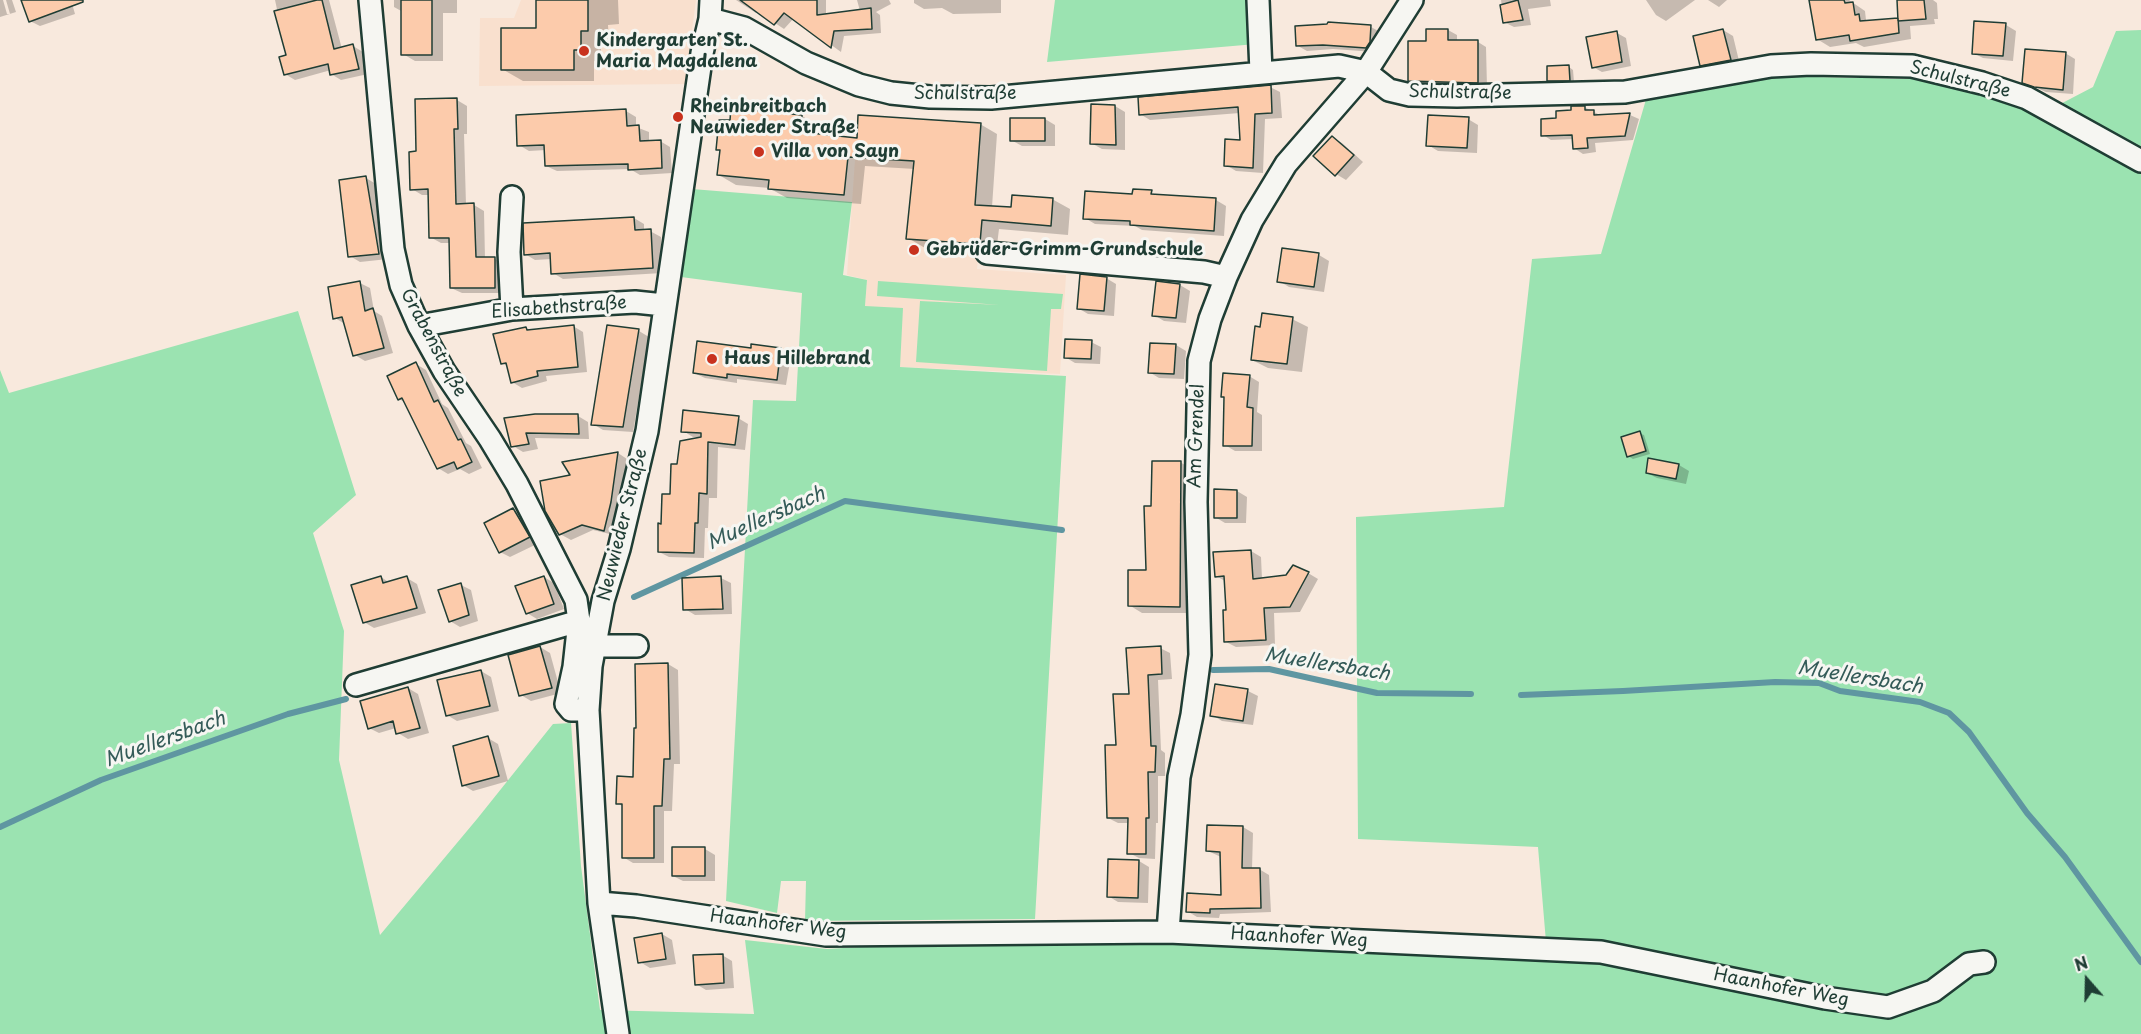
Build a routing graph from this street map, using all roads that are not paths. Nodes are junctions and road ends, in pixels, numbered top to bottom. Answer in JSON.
{"nodes":[{"id":1,"x":370,"y":0,"type":"edge"},
{"id":2,"x":1258,"y":0,"type":"edge"},
{"id":3,"x":1412,"y":0,"type":"edge"},
{"id":4,"x":710,"y":10,"type":"edge"},
{"id":5,"x":1261,"y":72,"type":"junction"},
{"id":6,"x":1366,"y":72,"type":"junction"},
{"id":7,"x":2141,"y":161,"type":"edge"},
{"id":8,"x":512,"y":197,"type":"dead end"},
{"id":9,"x":987,"y":253,"type":"dead end"},
{"id":10,"x":1226,"y":277,"type":"junction"},
{"id":11,"x":664,"y":305,"type":"junction"},
{"id":12,"x":512,"y":309,"type":"junction"},
{"id":13,"x":419,"y":326,"type":"junction"},
{"id":14,"x":579,"y":621,"type":"junction"},
{"id":15,"x":594,"y":646,"type":"junction"},
{"id":16,"x":637,"y":646,"type":"dead end"},
{"id":17,"x":356,"y":685,"type":"dead end"},
{"id":18,"x":588,"y":710,"type":"junction"},
{"id":19,"x":599,"y":903,"type":"junction"},
{"id":20,"x":1168,"y":932,"type":"junction"},
{"id":21,"x":1984,"y":962,"type":"dead end"},
{"id":22,"x":618,"y":1034,"type":"edge"}],
"edges":[{"from":1,"to":13,"type":"street","name":"Grabenstraße"},
{"from":2,"to":5,"type":"street"},
{"from":3,"to":6,"type":"street","name":"Am Grendel"},
{"from":4,"to":5,"type":"street","name":"Schulstraße"},
{"from":4,"to":11,"type":"street","name":"Neuwieder Straße"},
{"from":5,"to":6,"type":"street","name":"Schulstraße"},
{"from":6,"to":7,"type":"street","name":"Schulstraße"},
{"from":6,"to":10,"type":"street","name":"Am Grendel"},
{"from":8,"to":12,"type":"street"},
{"from":9,"to":10,"type":"street"},
{"from":10,"to":20,"type":"street","name":"Am Grendel"},
{"from":11,"to":12,"type":"street","name":"Elisabethstraße"},
{"from":11,"to":15,"type":"street","name":"Neuwieder Straße"},
{"from":12,"to":13,"type":"street","name":"Elisabethstraße"},
{"from":13,"to":14,"type":"street","name":"Grabenstraße"},
{"from":14,"to":17,"type":"street"},
{"from":14,"to":18,"type":"street","name":"Grabenstraße"},
{"from":15,"to":16,"type":"street"},
{"from":15,"to":18,"type":"street","name":"Neuwieder Straße"},
{"from":18,"to":19,"type":"street","name":"Neuwieder Straße"},
{"from":19,"to":20,"type":"street","name":"Haanhofer Weg"},
{"from":19,"to":22,"type":"street","name":"Neuwieder Straße"},
{"from":20,"to":21,"type":"street","name":"Haanhofer Weg"}]}
